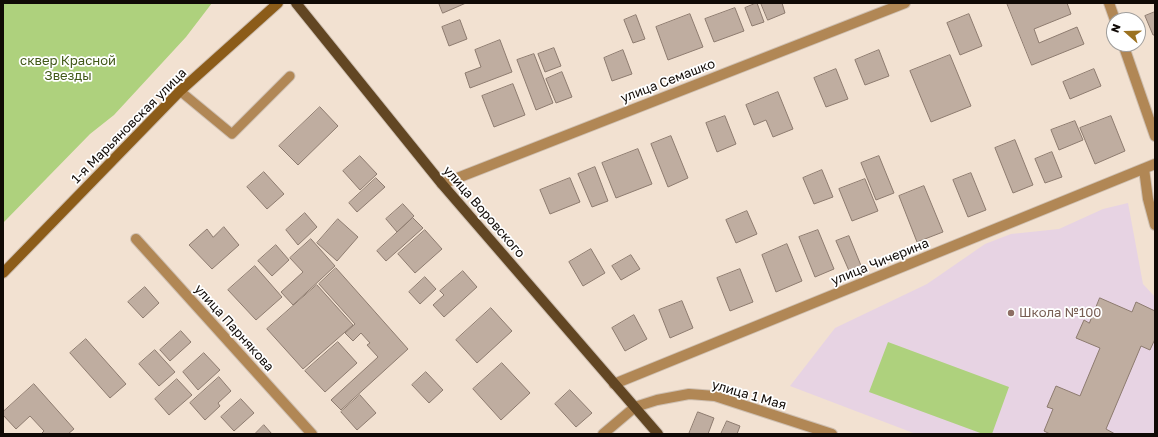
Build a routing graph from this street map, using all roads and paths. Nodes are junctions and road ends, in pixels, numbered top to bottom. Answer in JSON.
{"nodes":[{"id":1,"x":278,"y":3,"type":"edge"},
{"id":2,"x":296,"y":3,"type":"edge"},
{"id":3,"x":905,"y":3,"type":"edge"},
{"id":4,"x":1126,"y":52,"type":"edge"},
{"id":5,"x":290,"y":76,"type":"dead end"},
{"id":6,"x":180,"y":91,"type":"junction"},
{"id":7,"x":1155,"y":136,"type":"edge"},
{"id":8,"x":1155,"y":164,"type":"edge"},
{"id":9,"x":1144,"y":169,"type":"junction"},
{"id":10,"x":442,"y":184,"type":"junction"},
{"id":11,"x":1155,"y":225,"type":"edge"},
{"id":12,"x":136,"y":239,"type":"dead end"},
{"id":13,"x":3,"y":273,"type":"edge"},
{"id":14,"x":614,"y":384,"type":"junction"},
{"id":15,"x":635,"y":408,"type":"junction"},
{"id":16,"x":312,"y":434,"type":"edge"},
{"id":17,"x":604,"y":434,"type":"edge"},
{"id":18,"x":658,"y":434,"type":"edge"},
{"id":19,"x":832,"y":434,"type":"edge"}],
"edges":[{"from":1,"to":6,"type":"main road","name":"1-я Марьяновская улица"},
{"from":2,"to":10,"type":"main road","name":"улица Воровского"},
{"from":3,"to":10,"type":"street","name":"улица Семашко"},
{"from":4,"to":7,"type":"street"},
{"from":5,"to":6,"type":"lane"},
{"from":6,"to":13,"type":"main road","name":"1-я Марьяновская улица"},
{"from":8,"to":9,"type":"street","name":"улица Чичерина"},
{"from":9,"to":11,"type":"street"},
{"from":9,"to":14,"type":"street","name":"улица Чичерина"},
{"from":10,"to":14,"type":"main road","name":"улица Воровского"},
{"from":12,"to":16,"type":"street","name":"улица Парнякова"},
{"from":14,"to":15,"type":"main road","name":"улица Воровского"},
{"from":15,"to":17,"type":"street"},
{"from":15,"to":18,"type":"main road","name":"улица Воровского"},
{"from":15,"to":19,"type":"street","name":"улица 1 Мая"}]}
